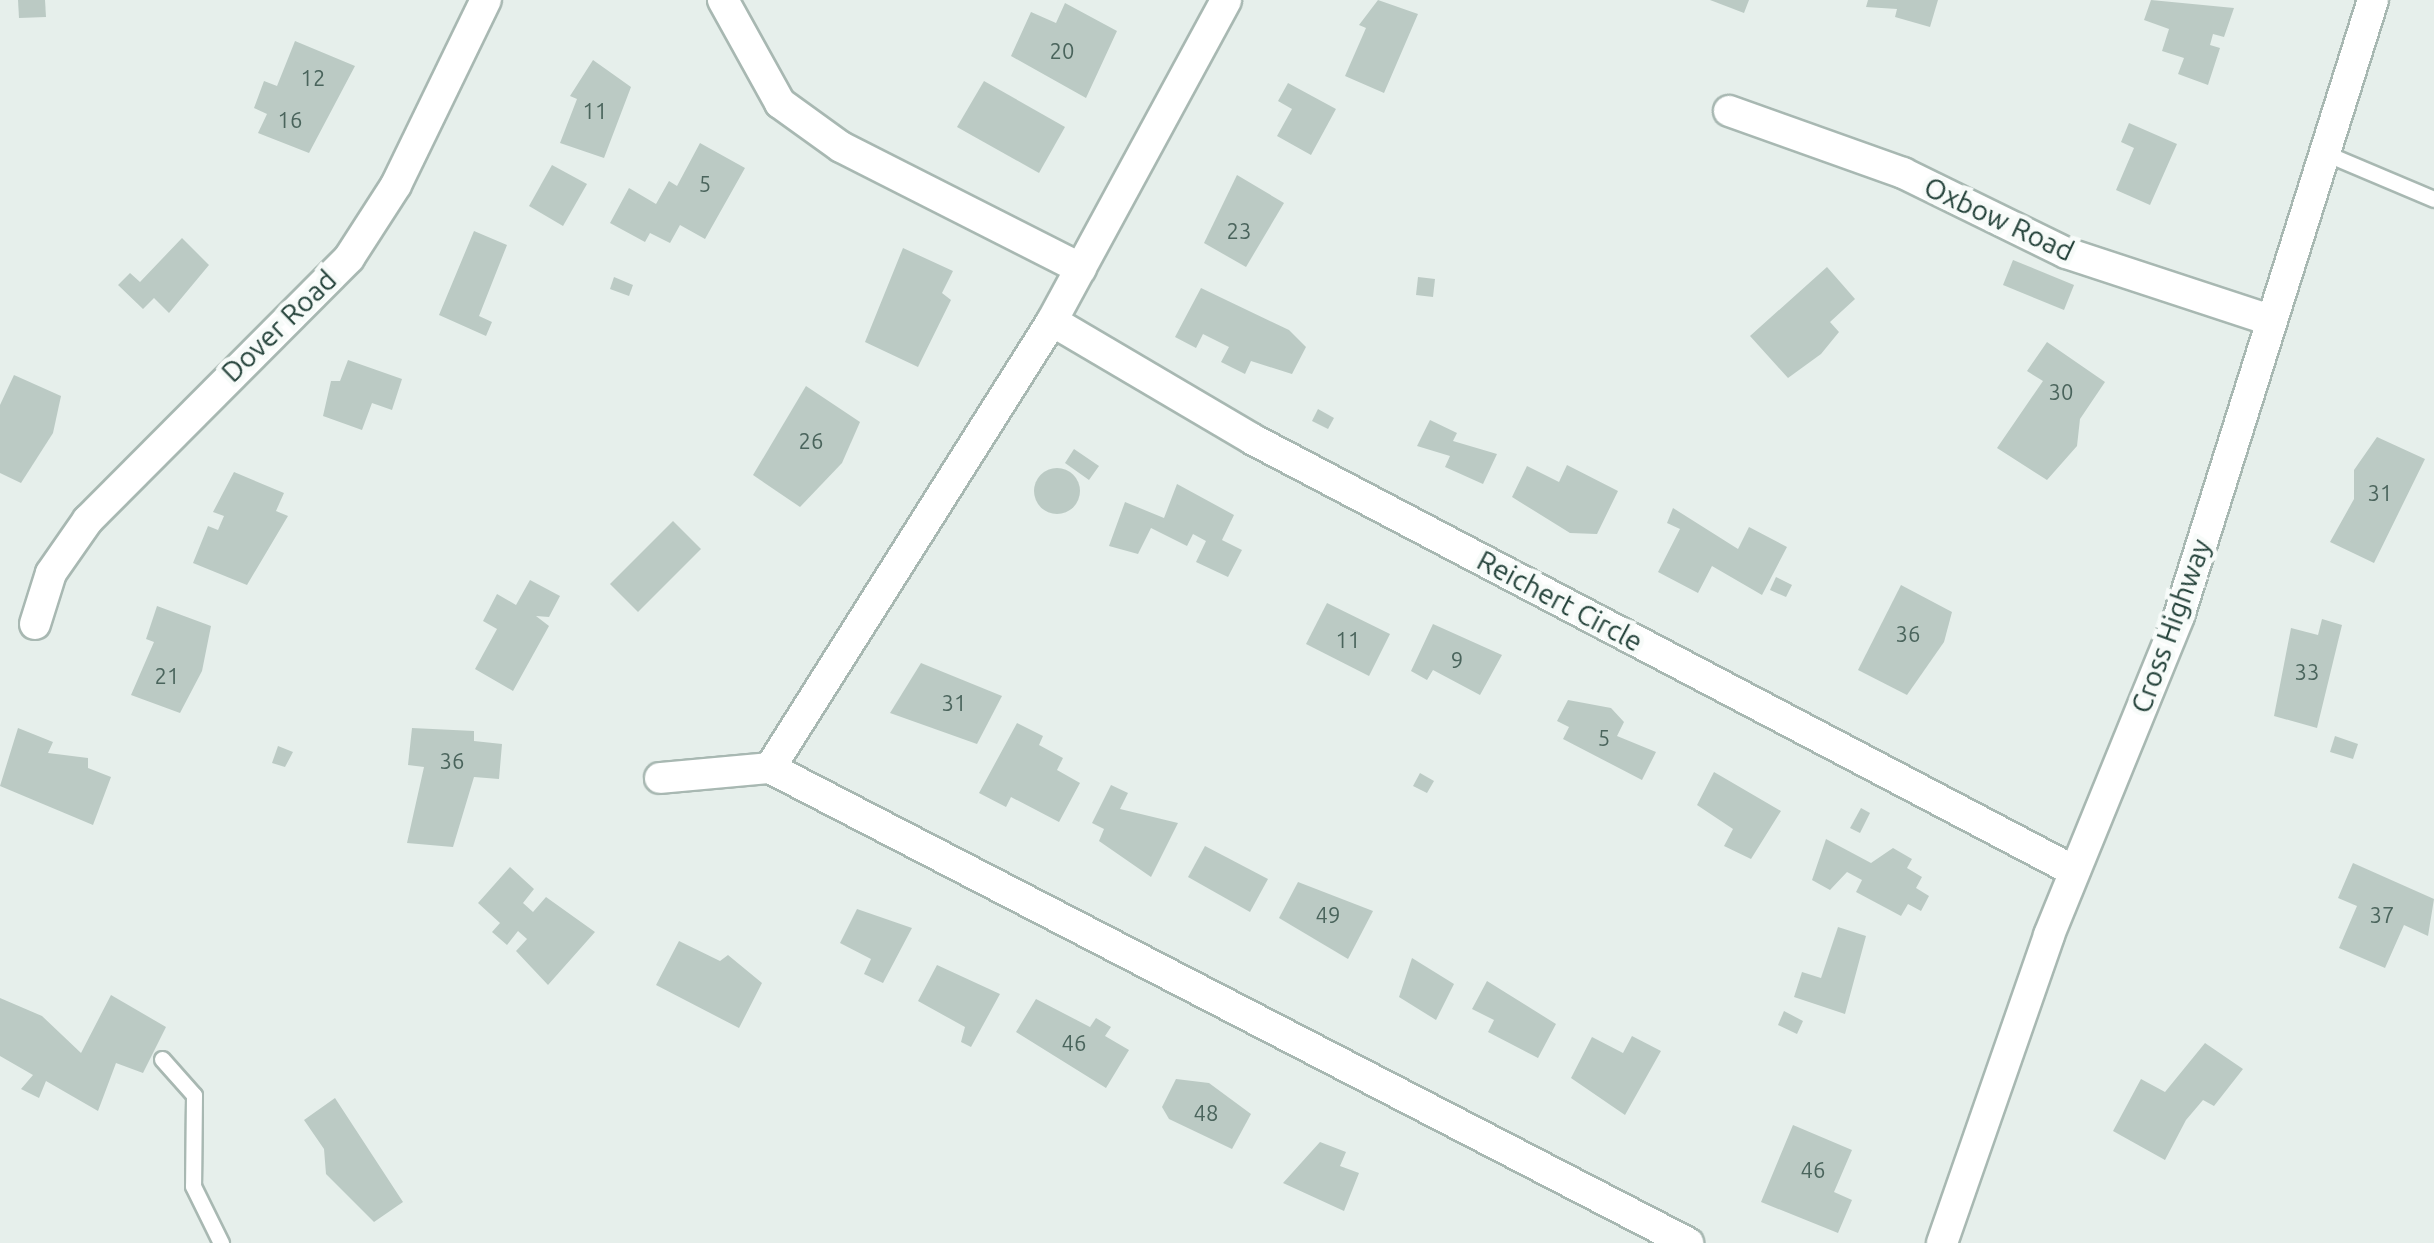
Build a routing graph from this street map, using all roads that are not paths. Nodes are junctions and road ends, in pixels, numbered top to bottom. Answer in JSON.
{"nodes":[{"id":1,"x":486,"y":0,"type":"edge"},
{"id":2,"x":723,"y":0,"type":"edge"},
{"id":3,"x":1226,"y":0,"type":"edge"},
{"id":4,"x":2373,"y":0,"type":"edge"},
{"id":5,"x":1729,"y":112,"type":"dead end"},
{"id":6,"x":2325,"y":153,"type":"junction"},
{"id":7,"x":2434,"y":199,"type":"edge"},
{"id":8,"x":1081,"y":268,"type":"junction"},
{"id":9,"x":2270,"y":320,"type":"junction"},
{"id":10,"x":1052,"y":321,"type":"junction"},
{"id":11,"x":35,"y":624,"type":"dead end"},
{"id":12,"x":770,"y":768,"type":"junction"},
{"id":13,"x":660,"y":778,"type":"dead end"},
{"id":14,"x":2074,"y":872,"type":"junction"},
{"id":15,"x":162,"y":1059,"type":"dead end"},
{"id":16,"x":221,"y":1243,"type":"edge"},
{"id":17,"x":1688,"y":1243,"type":"edge"},
{"id":18,"x":1942,"y":1243,"type":"edge"}],
"edges":[{"from":1,"to":11,"type":"street","name":"Dover Road"},
{"from":2,"to":8,"type":"street"},
{"from":3,"to":8,"type":"street"},
{"from":4,"to":6,"type":"street","name":"Cross Highway"},
{"from":5,"to":9,"type":"street","name":"Oxbow Road"},
{"from":6,"to":7,"type":"lane"},
{"from":6,"to":9,"type":"street","name":"Cross Highway"},
{"from":8,"to":10,"type":"street"},
{"from":9,"to":14,"type":"street","name":"Cross Highway"},
{"from":10,"to":12,"type":"street"},
{"from":10,"to":14,"type":"street","name":"Reichert Circle"},
{"from":12,"to":13,"type":"street"},
{"from":12,"to":17,"type":"street"},
{"from":14,"to":18,"type":"street","name":"Cross Highway"},
{"from":15,"to":16,"type":"lane"}]}
